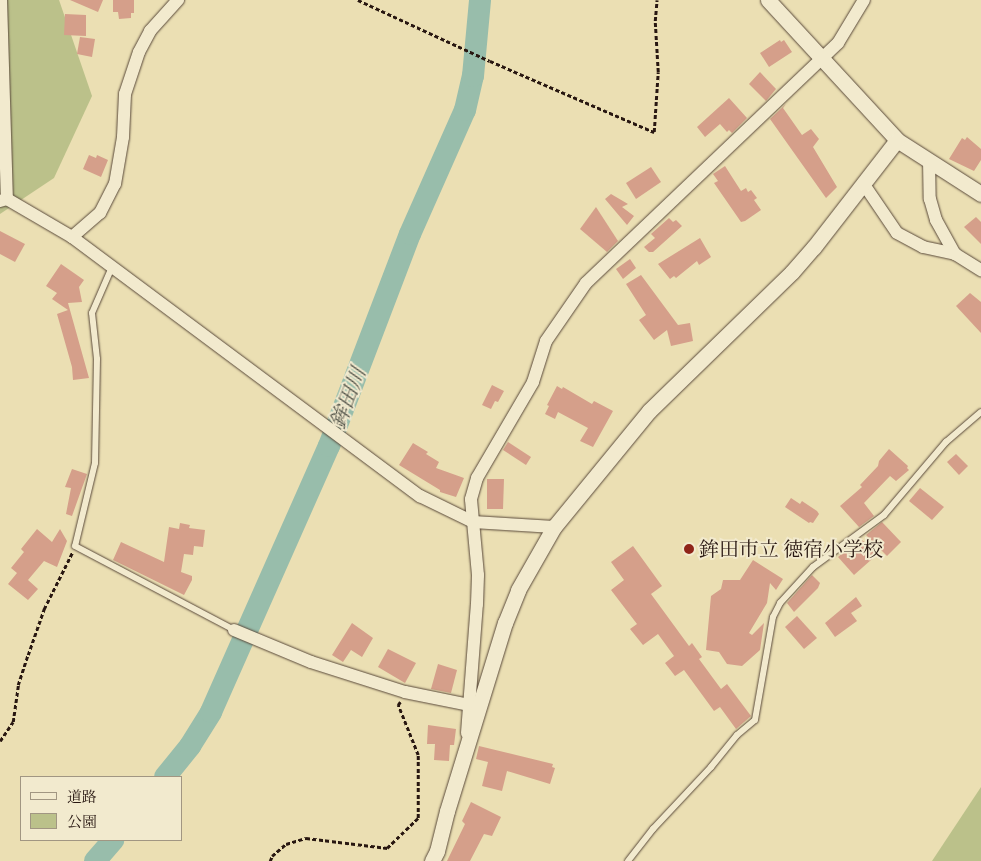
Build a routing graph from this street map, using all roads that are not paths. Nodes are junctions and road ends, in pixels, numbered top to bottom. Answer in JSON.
{"nodes":[{"id":1,"x":1,"y":0,"type":"edge"},
{"id":2,"x":178,"y":0,"type":"edge"},
{"id":3,"x":768,"y":0,"type":"edge"},
{"id":4,"x":864,"y":0,"type":"edge"},
{"id":5,"x":822,"y":59,"type":"junction"},
{"id":6,"x":897,"y":140,"type":"junction"},
{"id":7,"x":929,"y":160,"type":"junction"},
{"id":8,"x":863,"y":182,"type":"junction"},
{"id":9,"x":981,"y":194,"type":"edge"},
{"id":10,"x":4,"y":200,"type":"edge"},
{"id":11,"x":72,"y":237,"type":"junction"},
{"id":12,"x":955,"y":254,"type":"junction"},
{"id":13,"x":112,"y":267,"type":"junction"},
{"id":14,"x":981,"y":270,"type":"edge"},
{"id":15,"x":981,"y":412,"type":"edge"},
{"id":16,"x":473,"y":522,"type":"junction"},
{"id":17,"x":554,"y":527,"type":"junction"},
{"id":18,"x":234,"y":630,"type":"joint"},
{"id":19,"x":469,"y":705,"type":"junction"},
{"id":20,"x":466,"y":748,"type":"junction"},
{"id":21,"x":432,"y":861,"type":"edge"},
{"id":22,"x":628,"y":861,"type":"edge"}],
"edges":[{"from":1,"to":10,"type":"street"},
{"from":2,"to":11,"type":"street"},
{"from":3,"to":5,"type":"street"},
{"from":4,"to":5,"type":"street"},
{"from":5,"to":6,"type":"street"},
{"from":5,"to":16,"type":"street"},
{"from":6,"to":7,"type":"street"},
{"from":6,"to":8,"type":"street"},
{"from":7,"to":9,"type":"street"},
{"from":7,"to":12,"type":"street"},
{"from":8,"to":12,"type":"street"},
{"from":8,"to":17,"type":"street"},
{"from":10,"to":11,"type":"street"},
{"from":11,"to":13,"type":"street"},
{"from":12,"to":14,"type":"street"},
{"from":13,"to":16,"type":"street"},
{"from":13,"to":18,"type":"lane"},
{"from":15,"to":22,"type":"lane"},
{"from":16,"to":17,"type":"street"},
{"from":16,"to":19,"type":"street"},
{"from":17,"to":20,"type":"street"},
{"from":18,"to":19,"type":"street"},
{"from":19,"to":20,"type":"street"},
{"from":20,"to":21,"type":"street"}]}
